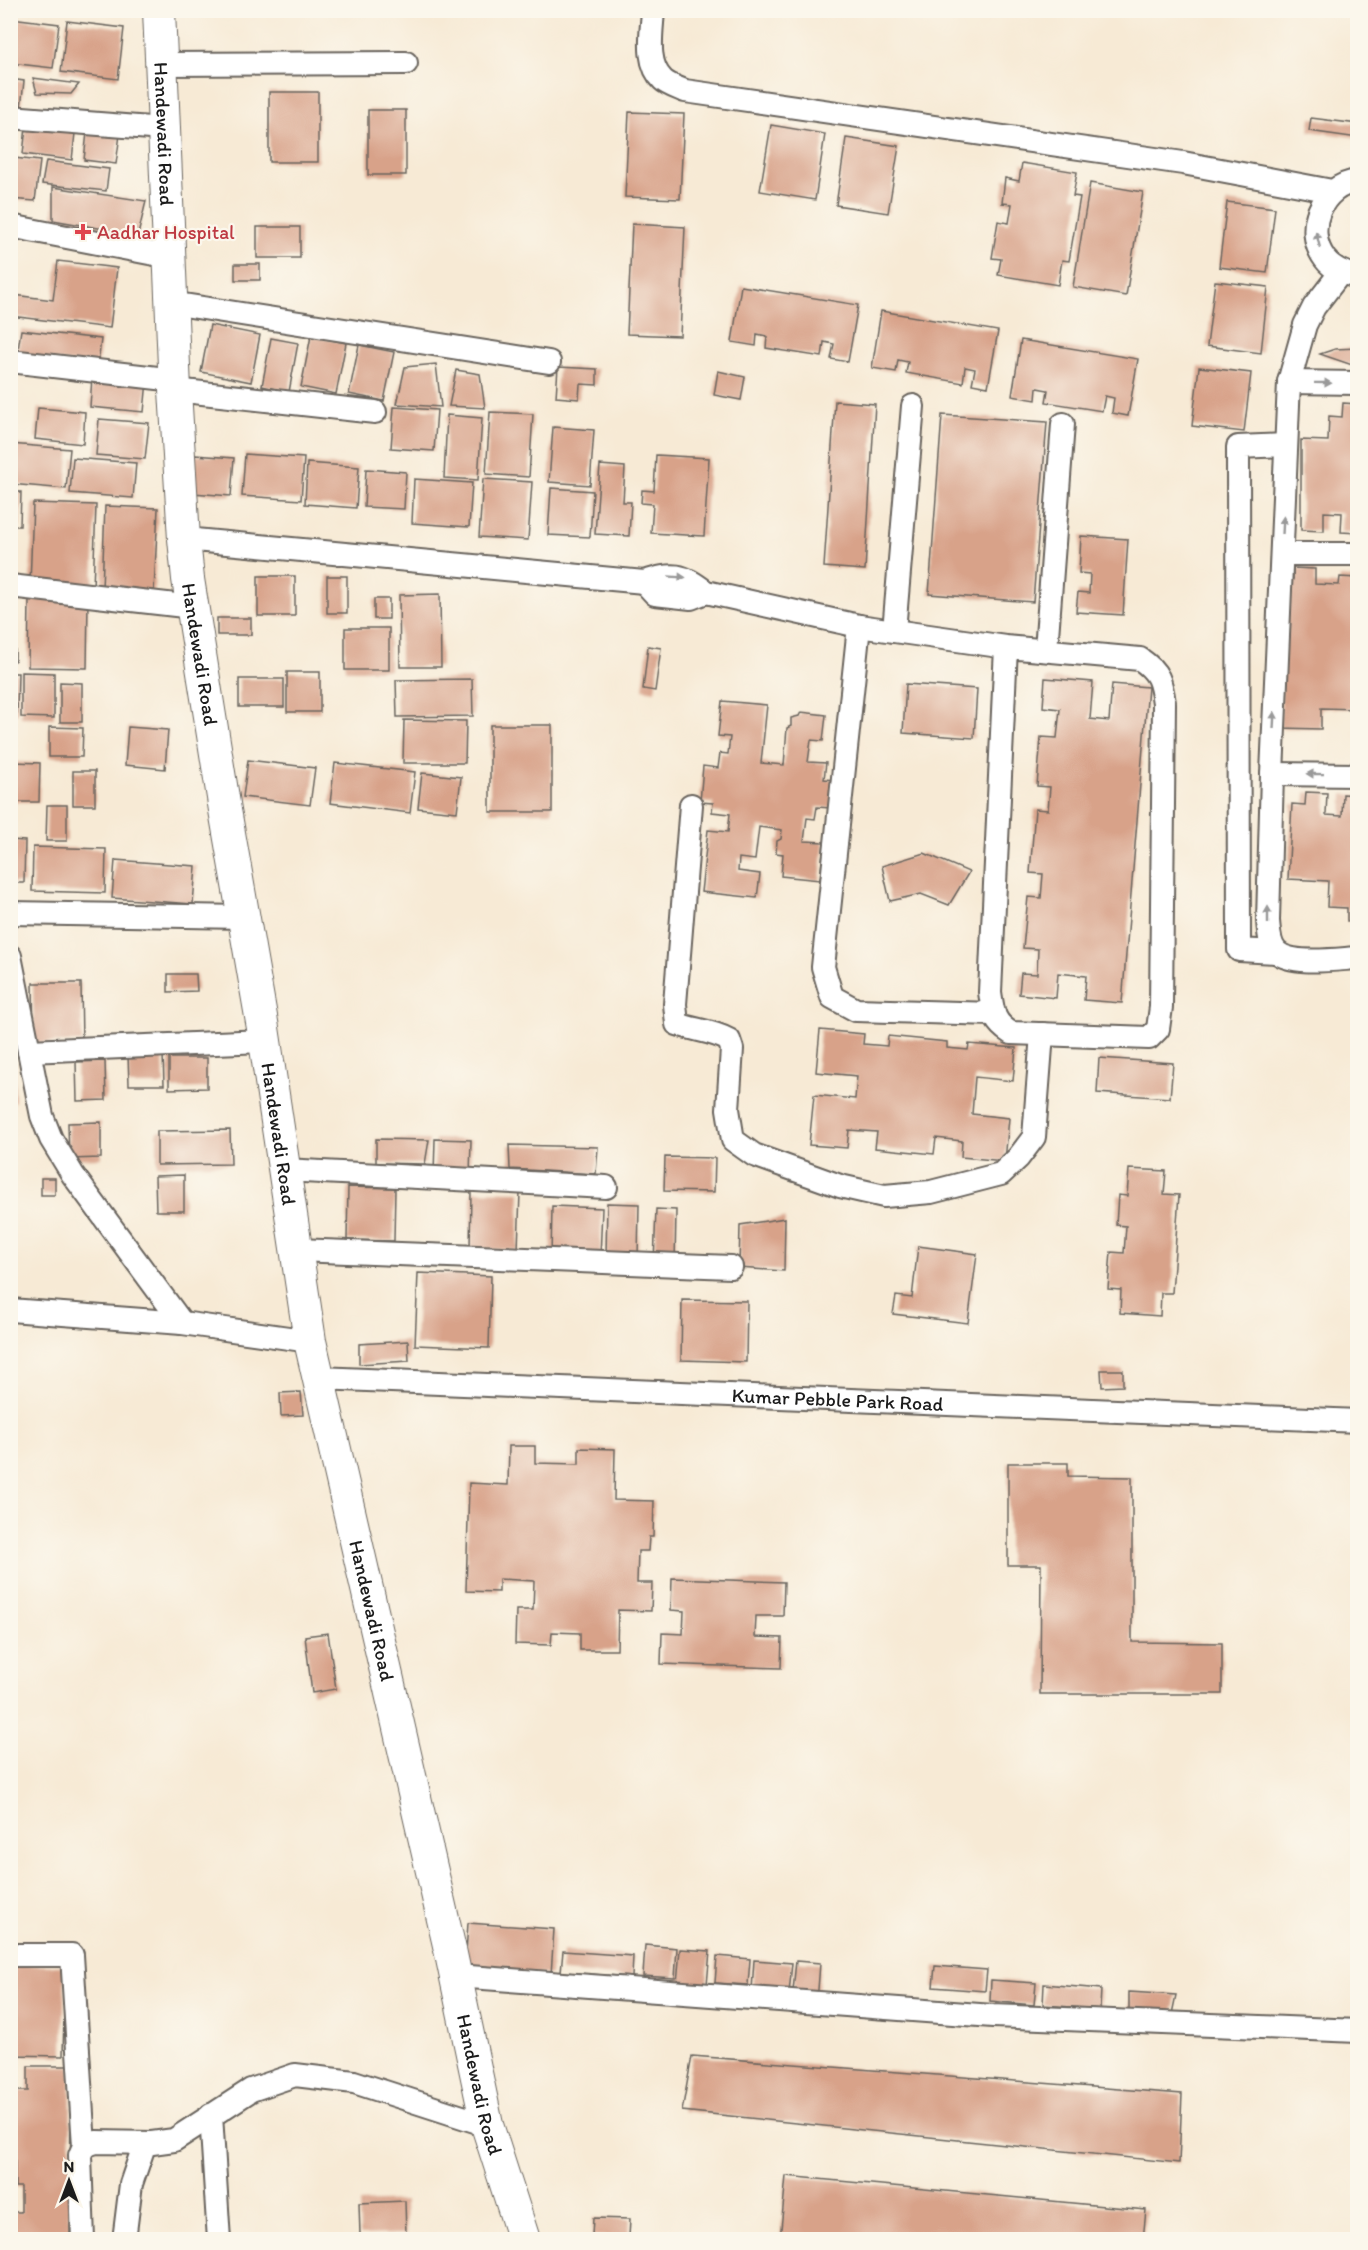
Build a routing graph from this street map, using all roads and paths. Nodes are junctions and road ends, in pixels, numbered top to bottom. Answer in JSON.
{"nodes":[{"id":1,"x":159,"y":10,"type":"edge"},
{"id":2,"x":654,"y":10,"type":"edge"},
{"id":3,"x":406,"y":63,"type":"dead end"},
{"id":4,"x":161,"y":64,"type":"junction"},
{"id":5,"x":10,"y":117,"type":"edge"},
{"id":6,"x":163,"y":129,"type":"junction"},
{"id":7,"x":1358,"y":181,"type":"edge"},
{"id":8,"x":1332,"y":191,"type":"junction"},
{"id":9,"x":10,"y":226,"type":"edge"},
{"id":10,"x":170,"y":257,"type":"junction"},
{"id":11,"x":1349,"y":275,"type":"edge"},
{"id":12,"x":171,"y":303,"type":"junction"},
{"id":13,"x":10,"y":361,"type":"edge"},
{"id":14,"x":549,"y":362,"type":"dead end"},
{"id":15,"x":1290,"y":382,"type":"junction"},
{"id":16,"x":1358,"y":383,"type":"edge"},
{"id":17,"x":175,"y":385,"type":"junction"},
{"id":18,"x":913,"y":406,"type":"dead end"},
{"id":19,"x":375,"y":412,"type":"dead end"},
{"id":20,"x":1063,"y":424,"type":"dead end"},
{"id":21,"x":1286,"y":445,"type":"junction"},
{"id":22,"x":184,"y":539,"type":"junction"},
{"id":23,"x":1282,"y":554,"type":"junction"},
{"id":24,"x":1358,"y":554,"type":"edge"},
{"id":25,"x":10,"y":586,"type":"edge"},
{"id":26,"x":193,"y":607,"type":"junction"},
{"id":27,"x":859,"y":626,"type":"junction"},
{"id":28,"x":894,"y":631,"type":"junction"},
{"id":29,"x":1006,"y":647,"type":"junction"},
{"id":30,"x":1046,"y":650,"type":"junction"},
{"id":31,"x":1272,"y":774,"type":"junction"},
{"id":32,"x":1358,"y":775,"type":"edge"},
{"id":33,"x":691,"y":805,"type":"dead end"},
{"id":34,"x":10,"y":913,"type":"edge"},
{"id":35,"x":244,"y":917,"type":"junction"},
{"id":36,"x":1276,"y":952,"type":"junction"},
{"id":37,"x":10,"y":956,"type":"edge"},
{"id":38,"x":1358,"y":958,"type":"edge"},
{"id":39,"x":994,"y":1014,"type":"junction"},
{"id":40,"x":1042,"y":1034,"type":"junction"},
{"id":41,"x":265,"y":1041,"type":"junction"},
{"id":42,"x":23,"y":1047,"type":"edge"},
{"id":43,"x":284,"y":1170,"type":"junction"},
{"id":44,"x":606,"y":1187,"type":"dead end"},
{"id":45,"x":297,"y":1250,"type":"junction"},
{"id":46,"x":731,"y":1267,"type":"dead end"},
{"id":47,"x":10,"y":1310,"type":"edge"},
{"id":48,"x":182,"y":1323,"type":"junction"},
{"id":49,"x":310,"y":1341,"type":"junction"},
{"id":50,"x":319,"y":1378,"type":"junction"},
{"id":51,"x":1358,"y":1421,"type":"edge"},
{"id":52,"x":10,"y":1955,"type":"edge"},
{"id":53,"x":456,"y":1976,"type":"junction"},
{"id":54,"x":1358,"y":2031,"type":"edge"},
{"id":55,"x":211,"y":2115,"type":"junction"},
{"id":56,"x":487,"y":2125,"type":"junction"},
{"id":57,"x":145,"y":2143,"type":"junction"},
{"id":58,"x":84,"y":2146,"type":"junction"},
{"id":59,"x":82,"y":2240,"type":"edge"},
{"id":60,"x":124,"y":2240,"type":"edge"},
{"id":61,"x":219,"y":2240,"type":"edge"},
{"id":62,"x":524,"y":2240,"type":"edge"}],
"edges":[{"from":1,"to":4,"type":"main road","name":"Handewadi Road"},
{"from":2,"to":8,"type":"street"},
{"from":3,"to":4,"type":"street"},
{"from":4,"to":6,"type":"main road","name":"Handewadi Road"},
{"from":5,"to":6,"type":"street"},
{"from":6,"to":10,"type":"main road","name":"Handewadi Road"},
{"from":7,"to":8,"type":"street"},
{"from":11,"to":8,"type":"street","one_way":true},
{"from":9,"to":10,"type":"street"},
{"from":10,"to":12,"type":"main road","name":"Handewadi Road"},
{"from":11,"to":15,"type":"street"},
{"from":12,"to":14,"type":"street"},
{"from":12,"to":17,"type":"main road","name":"Handewadi Road"},
{"from":13,"to":17,"type":"street"},
{"from":15,"to":16,"type":"street","one_way":true},
{"from":15,"to":21,"type":"street"},
{"from":17,"to":19,"type":"street"},
{"from":17,"to":22,"type":"main road","name":"Handewadi Road"},
{"from":18,"to":28,"type":"street"},
{"from":20,"to":30,"type":"street"},
{"from":23,"to":21,"type":"street","one_way":true},
{"from":21,"to":36,"type":"street"},
{"from":22,"to":26,"type":"main road","name":"Handewadi Road"},
{"from":22,"to":27,"type":"street"},
{"from":23,"to":24,"type":"street"},
{"from":31,"to":23,"type":"street","one_way":true},
{"from":25,"to":26,"type":"street"},
{"from":26,"to":35,"type":"main road","name":"Handewadi Road"},
{"from":27,"to":28,"type":"street"},
{"from":27,"to":39,"type":"street"},
{"from":28,"to":29,"type":"street"},
{"from":29,"to":30,"type":"street"},
{"from":29,"to":39,"type":"street"},
{"from":30,"to":40,"type":"street"},
{"from":32,"to":31,"type":"street","one_way":true},
{"from":36,"to":31,"type":"street","one_way":true},
{"from":33,"to":40,"type":"street"},
{"from":34,"to":35,"type":"street"},
{"from":35,"to":41,"type":"main road","name":"Handewadi Road"},
{"from":36,"to":38,"type":"street"},
{"from":37,"to":42,"type":"street"},
{"from":39,"to":40,"type":"street"},
{"from":41,"to":42,"type":"street"},
{"from":41,"to":43,"type":"main road","name":"Handewadi Road"},
{"from":42,"to":48,"type":"street"},
{"from":43,"to":44,"type":"street"},
{"from":43,"to":45,"type":"main road","name":"Handewadi Road"},
{"from":45,"to":46,"type":"street"},
{"from":45,"to":49,"type":"main road","name":"Handewadi Road"},
{"from":47,"to":48,"type":"street"},
{"from":48,"to":49,"type":"street"},
{"from":49,"to":50,"type":"main road","name":"Handewadi Road"},
{"from":50,"to":51,"type":"street","name":"Kumar Pebble Park Road"},
{"from":50,"to":53,"type":"main road","name":"Handewadi Road"},
{"from":52,"to":58,"type":"street"},
{"from":53,"to":54,"type":"street"},
{"from":53,"to":56,"type":"main road","name":"Handewadi Road"},
{"from":55,"to":56,"type":"street"},
{"from":55,"to":57,"type":"street"},
{"from":55,"to":61,"type":"street"},
{"from":56,"to":62,"type":"main road","name":"Handewadi Road"},
{"from":57,"to":58,"type":"street"},
{"from":57,"to":60,"type":"street"},
{"from":58,"to":59,"type":"street"}]}
